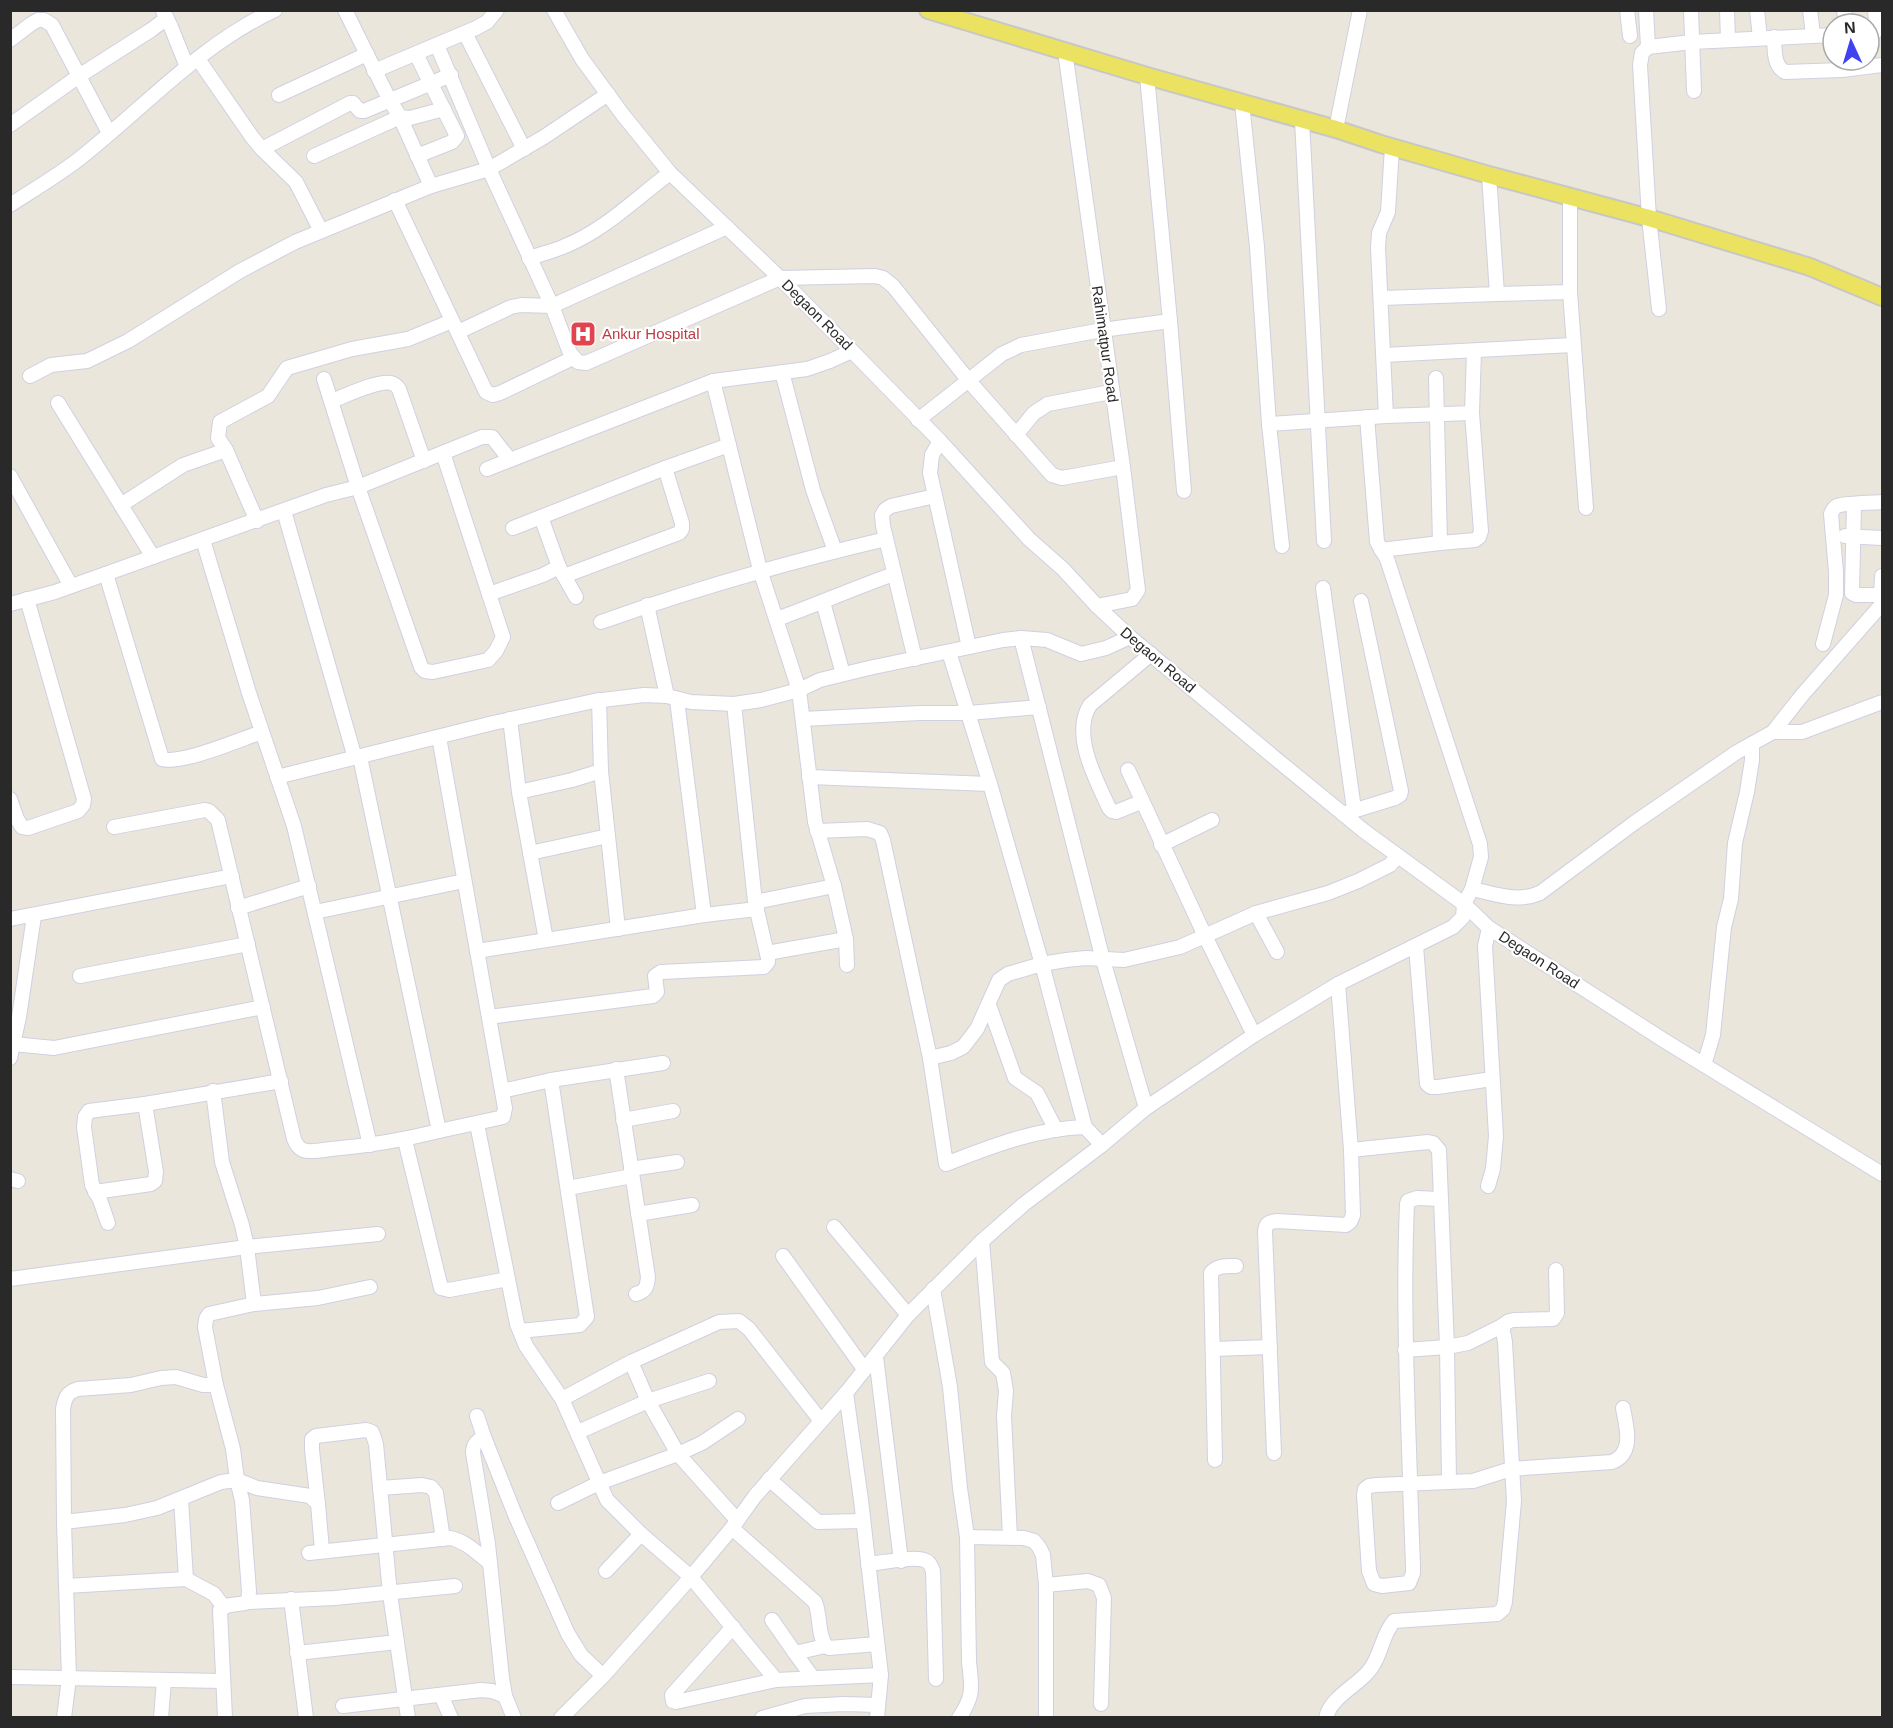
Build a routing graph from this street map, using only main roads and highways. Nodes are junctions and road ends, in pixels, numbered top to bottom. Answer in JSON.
{"nodes":[{"id":1,"x":928,"y":10,"type":"edge"},
{"id":2,"x":1882,"y":297,"type":"edge"}],
"edges":[{"from":1,"to":2,"type":"main road"}]}
